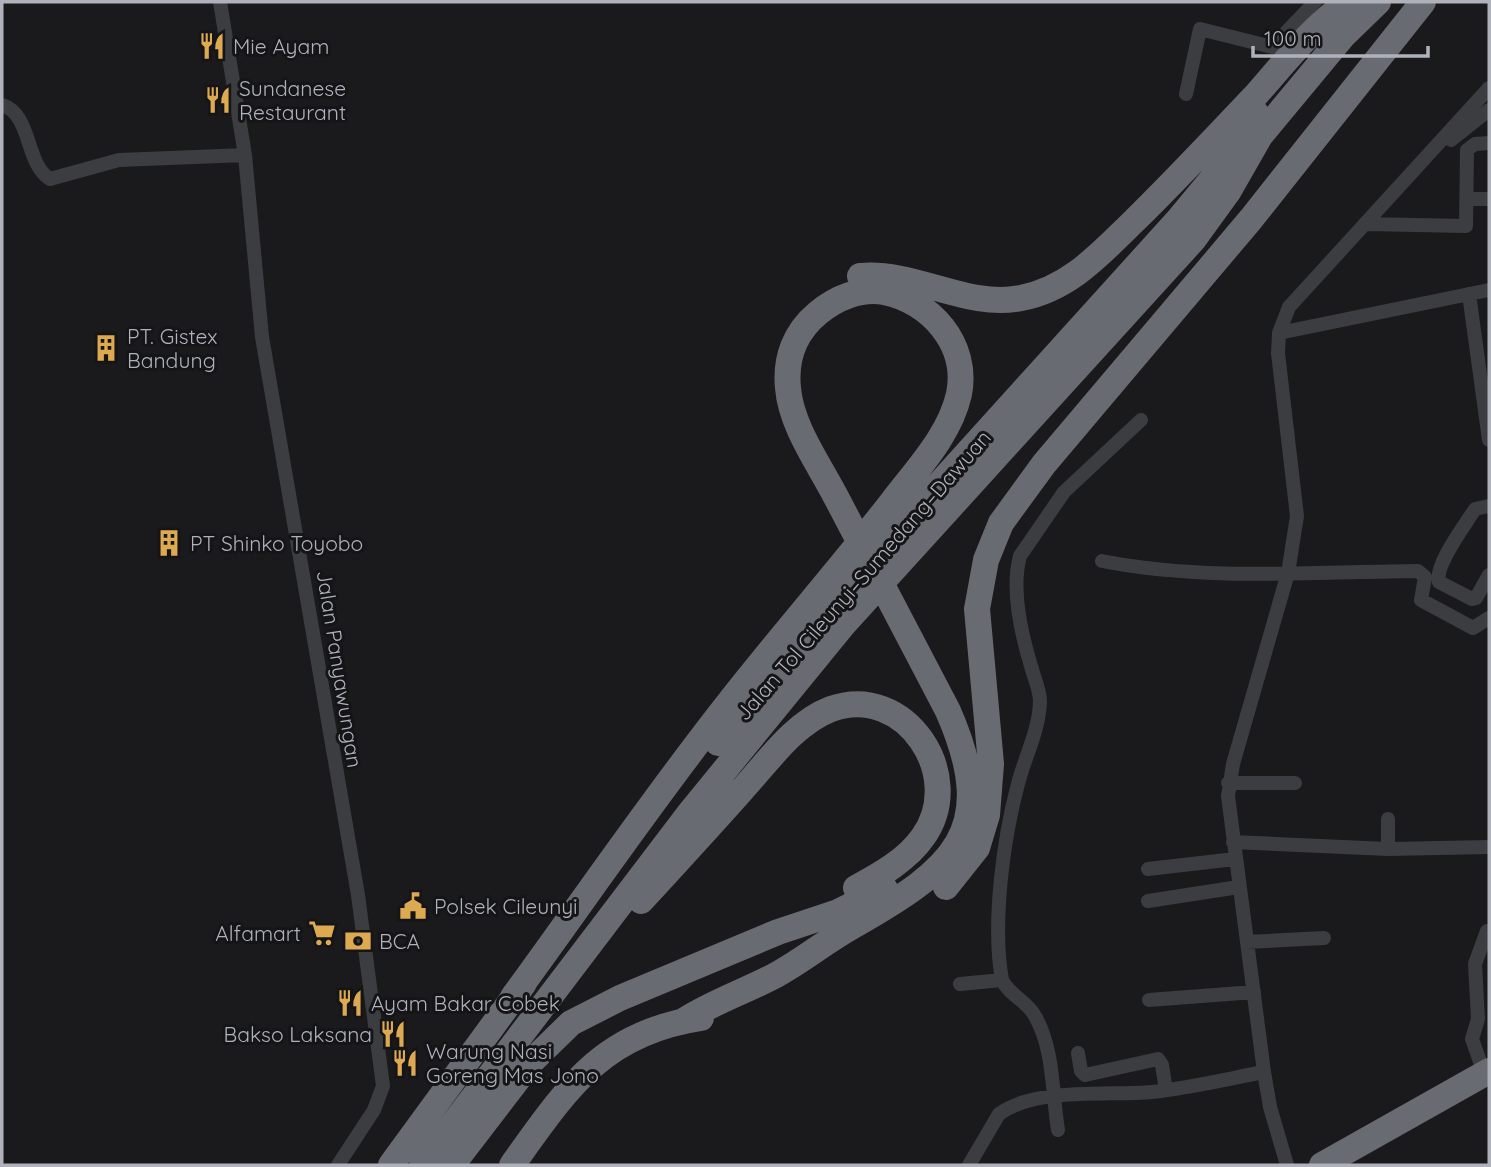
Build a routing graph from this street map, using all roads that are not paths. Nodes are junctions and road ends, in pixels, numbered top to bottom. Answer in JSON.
{"nodes":[{"id":1,"x":220,"y":2,"type":"edge"},
{"id":2,"x":1315,"y":2,"type":"edge"},
{"id":3,"x":1348,"y":2,"type":"edge"},
{"id":4,"x":1354,"y":2,"type":"edge"},
{"id":5,"x":1378,"y":2,"type":"edge"},
{"id":6,"x":1423,"y":2,"type":"edge"},
{"id":7,"x":1489,"y":88,"type":"edge"},
{"id":8,"x":1186,"y":94,"type":"dead end"},
{"id":9,"x":2,"y":105,"type":"edge"},
{"id":10,"x":1489,"y":110,"type":"edge"},
{"id":11,"x":1489,"y":143,"type":"edge"},
{"id":12,"x":244,"y":155,"type":"junction"},
{"id":13,"x":1420,"y":165,"type":"junction"},
{"id":14,"x":1468,"y":199,"type":"junction"},
{"id":15,"x":1489,"y":199,"type":"edge"},
{"id":16,"x":1364,"y":224,"type":"junction"},
{"id":17,"x":877,"y":283,"type":"junction"},
{"id":18,"x":1489,"y":290,"type":"edge"},
{"id":19,"x":1469,"y":293,"type":"junction"},
{"id":20,"x":1279,"y":333,"type":"junction"},
{"id":21,"x":1141,"y":420,"type":"dead end"},
{"id":22,"x":1489,"y":440,"type":"edge"},
{"id":23,"x":1489,"y":506,"type":"edge"},
{"id":24,"x":1102,"y":561,"type":"dead end"},
{"id":25,"x":1288,"y":573,"type":"junction"},
{"id":26,"x":1489,"y":575,"type":"edge"},
{"id":27,"x":1489,"y":618,"type":"edge"},
{"id":28,"x":741,"y":718,"type":"junction"},
{"id":29,"x":1228,"y":783,"type":"junction"},
{"id":30,"x":1295,"y":783,"type":"dead end"},
{"id":31,"x":1388,"y":819,"type":"dead end"},
{"id":32,"x":1233,"y":842,"type":"junction"},
{"id":33,"x":1489,"y":847,"type":"edge"},
{"id":34,"x":1388,"y":849,"type":"junction"},
{"id":35,"x":1235,"y":859,"type":"junction"},
{"id":36,"x":1148,"y":869,"type":"dead end"},
{"id":37,"x":1239,"y":887,"type":"junction"},
{"id":38,"x":1148,"y":901,"type":"dead end"},
{"id":39,"x":1487,"y":931,"type":"dead end"},
{"id":40,"x":778,"y":932,"type":"junction"},
{"id":41,"x":1324,"y":938,"type":"dead end"},
{"id":42,"x":1247,"y":942,"type":"junction"},
{"id":43,"x":1002,"y":980,"type":"junction"},
{"id":44,"x":659,"y":983,"type":"junction"},
{"id":45,"x":960,"y":984,"type":"dead end"},
{"id":46,"x":1254,"y":992,"type":"junction"},
{"id":47,"x":1149,"y":1000,"type":"dead end"},
{"id":48,"x":685,"y":1020,"type":"junction"},
{"id":49,"x":517,"y":1037,"type":"junction"},
{"id":50,"x":1078,"y":1053,"type":"dead end"},
{"id":51,"x":601,"y":1056,"type":"junction"},
{"id":52,"x":1264,"y":1072,"type":"junction"},
{"id":53,"x":1487,"y":1072,"type":"edge"},
{"id":54,"x":1166,"y":1090,"type":"junction"},
{"id":55,"x":1055,"y":1096,"type":"junction"},
{"id":56,"x":1058,"y":1130,"type":"dead end"},
{"id":57,"x":1356,"y":1155,"type":"edge"},
{"id":58,"x":338,"y":1165,"type":"edge"},
{"id":59,"x":391,"y":1165,"type":"edge"},
{"id":60,"x":422,"y":1165,"type":"edge"},
{"id":61,"x":452,"y":1165,"type":"edge"},
{"id":62,"x":474,"y":1165,"type":"edge"},
{"id":63,"x":495,"y":1165,"type":"edge"},
{"id":64,"x":512,"y":1165,"type":"edge"},
{"id":65,"x":970,"y":1165,"type":"edge"},
{"id":66,"x":1287,"y":1165,"type":"edge"},
{"id":67,"x":1322,"y":1165,"type":"edge"}],
"edges":[{"from":1,"to":12,"type":"street","name":"Jalan Panyawungan"},
{"from":2,"to":8,"type":"street"},
{"from":3,"to":17,"type":"highway"},
{"from":4,"to":28,"type":"highway","name":"Jalan Tol Cileunyi–Sumedang–Dawuan"},
{"from":5,"to":28,"type":"highway","name":"Jalan Tol Cileunyi–Sumedang–Dawuan"},
{"from":6,"to":48,"type":"highway"},
{"from":7,"to":13,"type":"street"},
{"from":9,"to":12,"type":"street"},
{"from":10,"to":13,"type":"street"},
{"from":11,"to":14,"type":"street"},
{"from":12,"to":58,"type":"street","name":"Jalan Panyawungan"},
{"from":13,"to":16,"type":"street"},
{"from":14,"to":15,"type":"street"},
{"from":14,"to":16,"type":"street"},
{"from":16,"to":20,"type":"street"},
{"from":17,"to":28,"type":"highway"},
{"from":17,"to":40,"type":"highway"},
{"from":17,"to":48,"type":"highway"},
{"from":18,"to":19,"type":"street"},
{"from":19,"to":20,"type":"street"},
{"from":19,"to":22,"type":"street"},
{"from":20,"to":25,"type":"street"},
{"from":21,"to":43,"type":"street"},
{"from":23,"to":26,"type":"street"},
{"from":24,"to":25,"type":"street"},
{"from":25,"to":27,"type":"street"},
{"from":25,"to":29,"type":"street"},
{"from":28,"to":49,"type":"highway","name":"Jalan Tol Cileunyi–Sumedang–Dawuan"},
{"from":28,"to":59,"type":"highway"},
{"from":29,"to":30,"type":"street"},
{"from":29,"to":32,"type":"street"},
{"from":31,"to":34,"type":"street"},
{"from":32,"to":34,"type":"street"},
{"from":32,"to":35,"type":"street"},
{"from":33,"to":34,"type":"street"},
{"from":35,"to":36,"type":"street"},
{"from":35,"to":37,"type":"street"},
{"from":37,"to":38,"type":"street"},
{"from":37,"to":42,"type":"street"},
{"from":39,"to":53,"type":"street"},
{"from":40,"to":44,"type":"highway"},
{"from":40,"to":49,"type":"highway"},
{"from":41,"to":42,"type":"street"},
{"from":42,"to":46,"type":"street"},
{"from":43,"to":45,"type":"street"},
{"from":43,"to":55,"type":"street"},
{"from":44,"to":61,"type":"highway"},
{"from":44,"to":62,"type":"highway"},
{"from":46,"to":47,"type":"street"},
{"from":46,"to":52,"type":"street"},
{"from":48,"to":51,"type":"highway"},
{"from":49,"to":60,"type":"highway","name":"Jalan Tol Cileunyi–Sumedang–Dawuan"},
{"from":50,"to":54,"type":"street"},
{"from":51,"to":63,"type":"highway"},
{"from":51,"to":64,"type":"highway"},
{"from":52,"to":54,"type":"street"},
{"from":52,"to":66,"type":"street"},
{"from":53,"to":57,"type":"highway"},
{"from":54,"to":55,"type":"street"},
{"from":55,"to":56,"type":"street"},
{"from":55,"to":65,"type":"street"},
{"from":57,"to":67,"type":"highway"}]}
